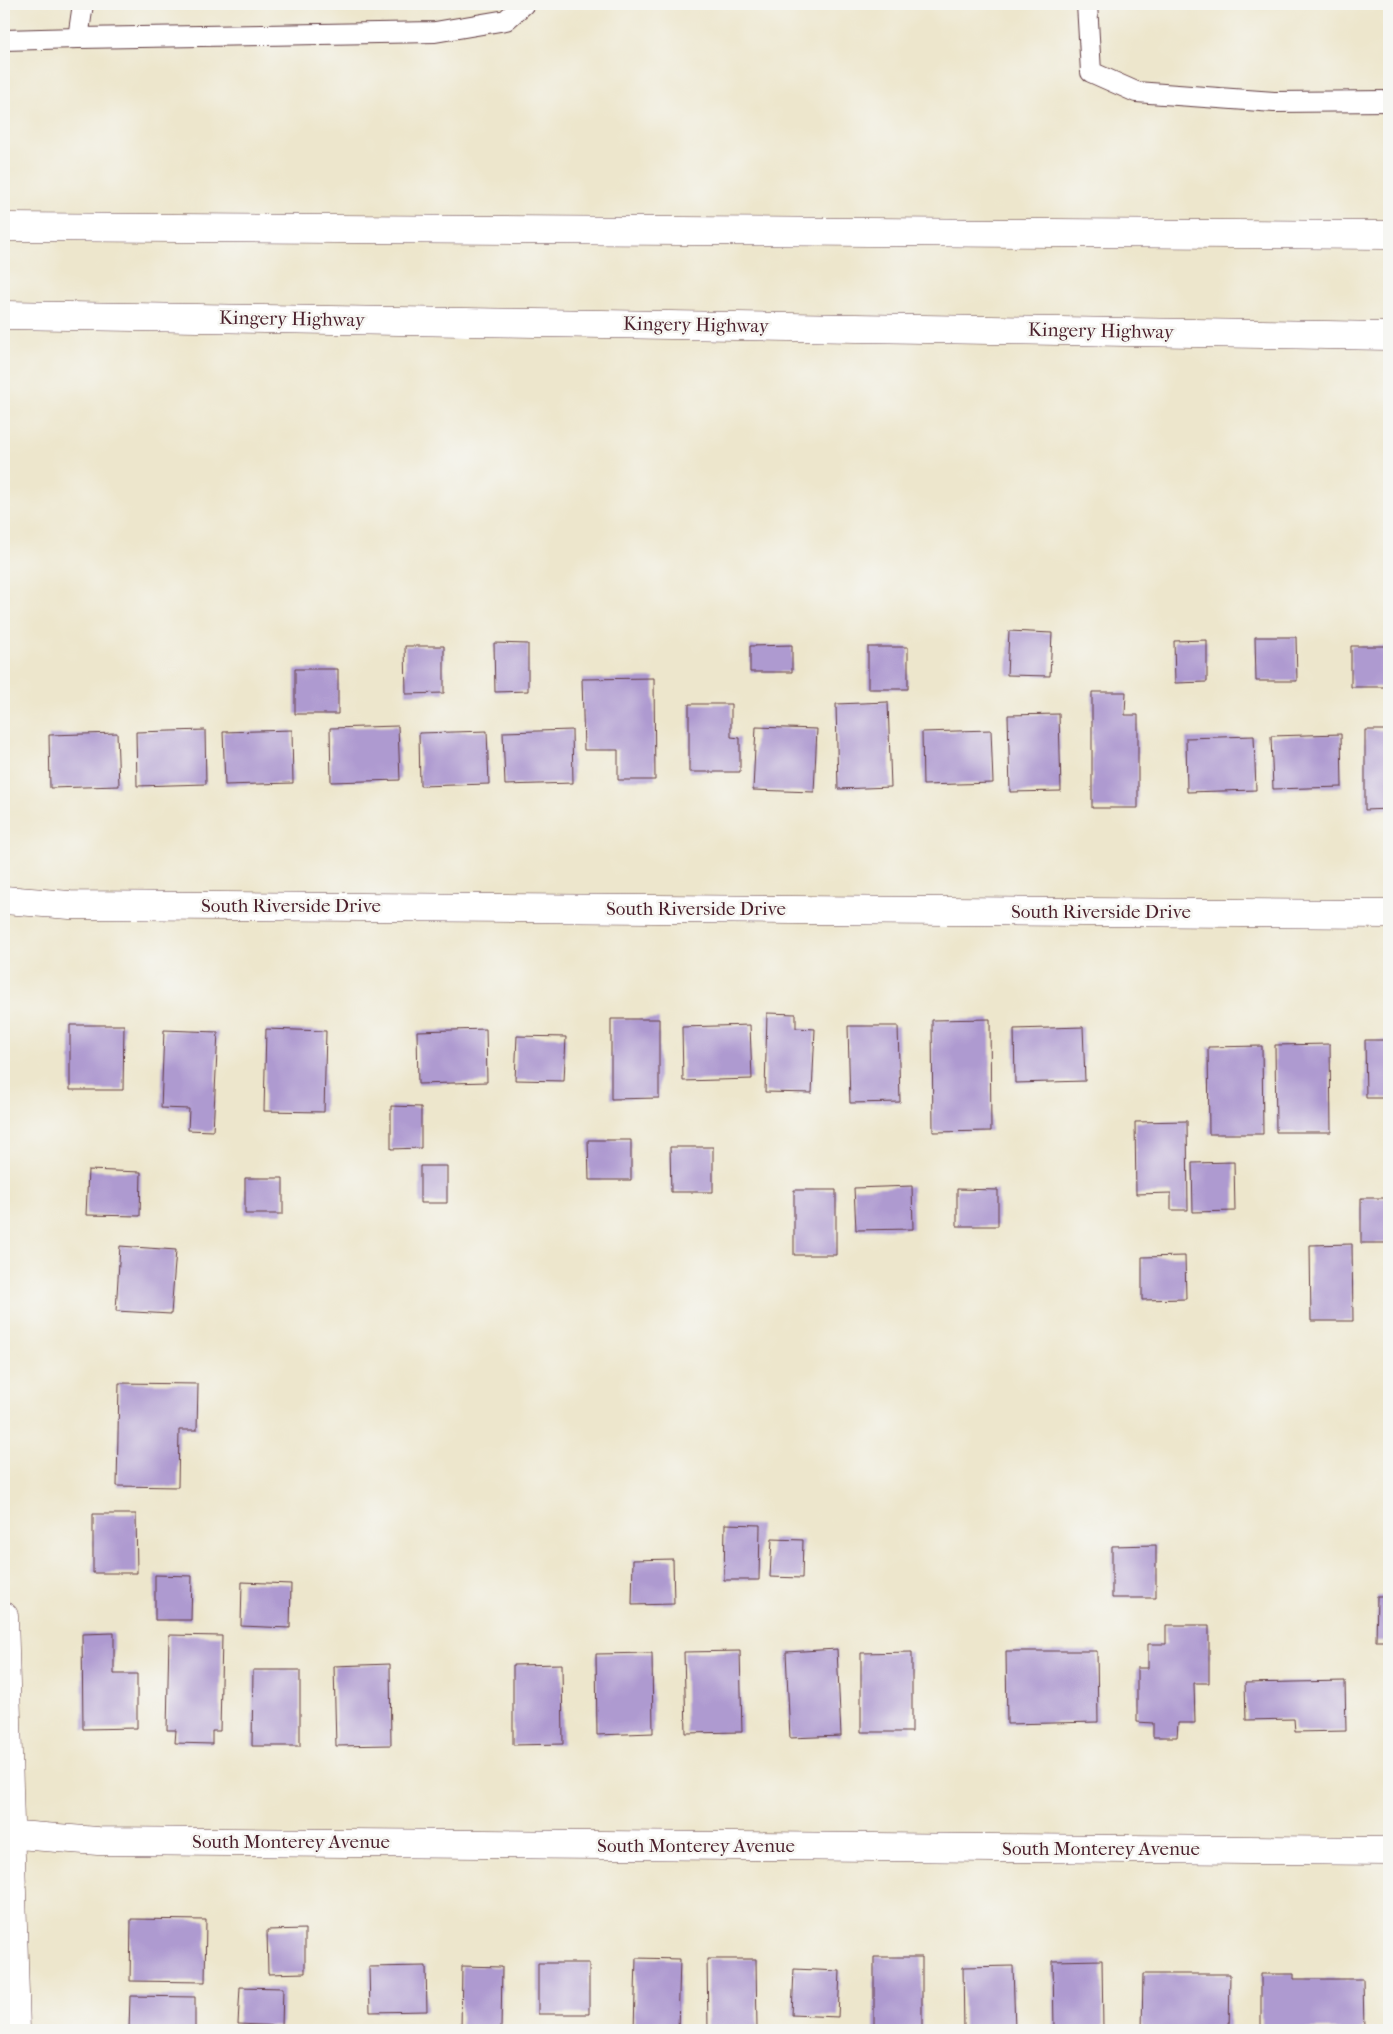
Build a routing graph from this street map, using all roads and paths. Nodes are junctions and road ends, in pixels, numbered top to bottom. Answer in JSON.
{"nodes":[{"id":1,"x":83,"y":4,"type":"edge"},
{"id":2,"x":524,"y":4,"type":"edge"},
{"id":3,"x":1087,"y":4,"type":"edge"},
{"id":4,"x":78,"y":38,"type":"junction"},
{"id":5,"x":4,"y":40,"type":"edge"},
{"id":6,"x":1389,"y":101,"type":"edge"},
{"id":7,"x":4,"y":227,"type":"edge"},
{"id":8,"x":1389,"y":235,"type":"edge"},
{"id":9,"x":4,"y":315,"type":"edge"},
{"id":10,"x":1389,"y":336,"type":"edge"},
{"id":11,"x":4,"y":900,"type":"edge"},
{"id":12,"x":1389,"y":914,"type":"edge"},
{"id":13,"x":4,"y":1616,"type":"edge"},
{"id":14,"x":7,"y":1834,"type":"edge"},
{"id":15,"x":1389,"y":1851,"type":"edge"},
{"id":16,"x":16,"y":2030,"type":"edge"}],
"edges":[{"from":1,"to":4,"type":"lane"},
{"from":2,"to":4,"type":"lane"},
{"from":3,"to":6,"type":"lane"},
{"from":4,"to":5,"type":"lane"},
{"from":7,"to":8,"type":"main road"},
{"from":9,"to":10,"type":"main road","name":"Kingery Highway"},
{"from":11,"to":12,"type":"main road","name":"South Riverside Drive"},
{"from":13,"to":14,"type":"main road"},
{"from":14,"to":15,"type":"main road","name":"South Monterey Avenue"},
{"from":14,"to":16,"type":"main road"}]}
